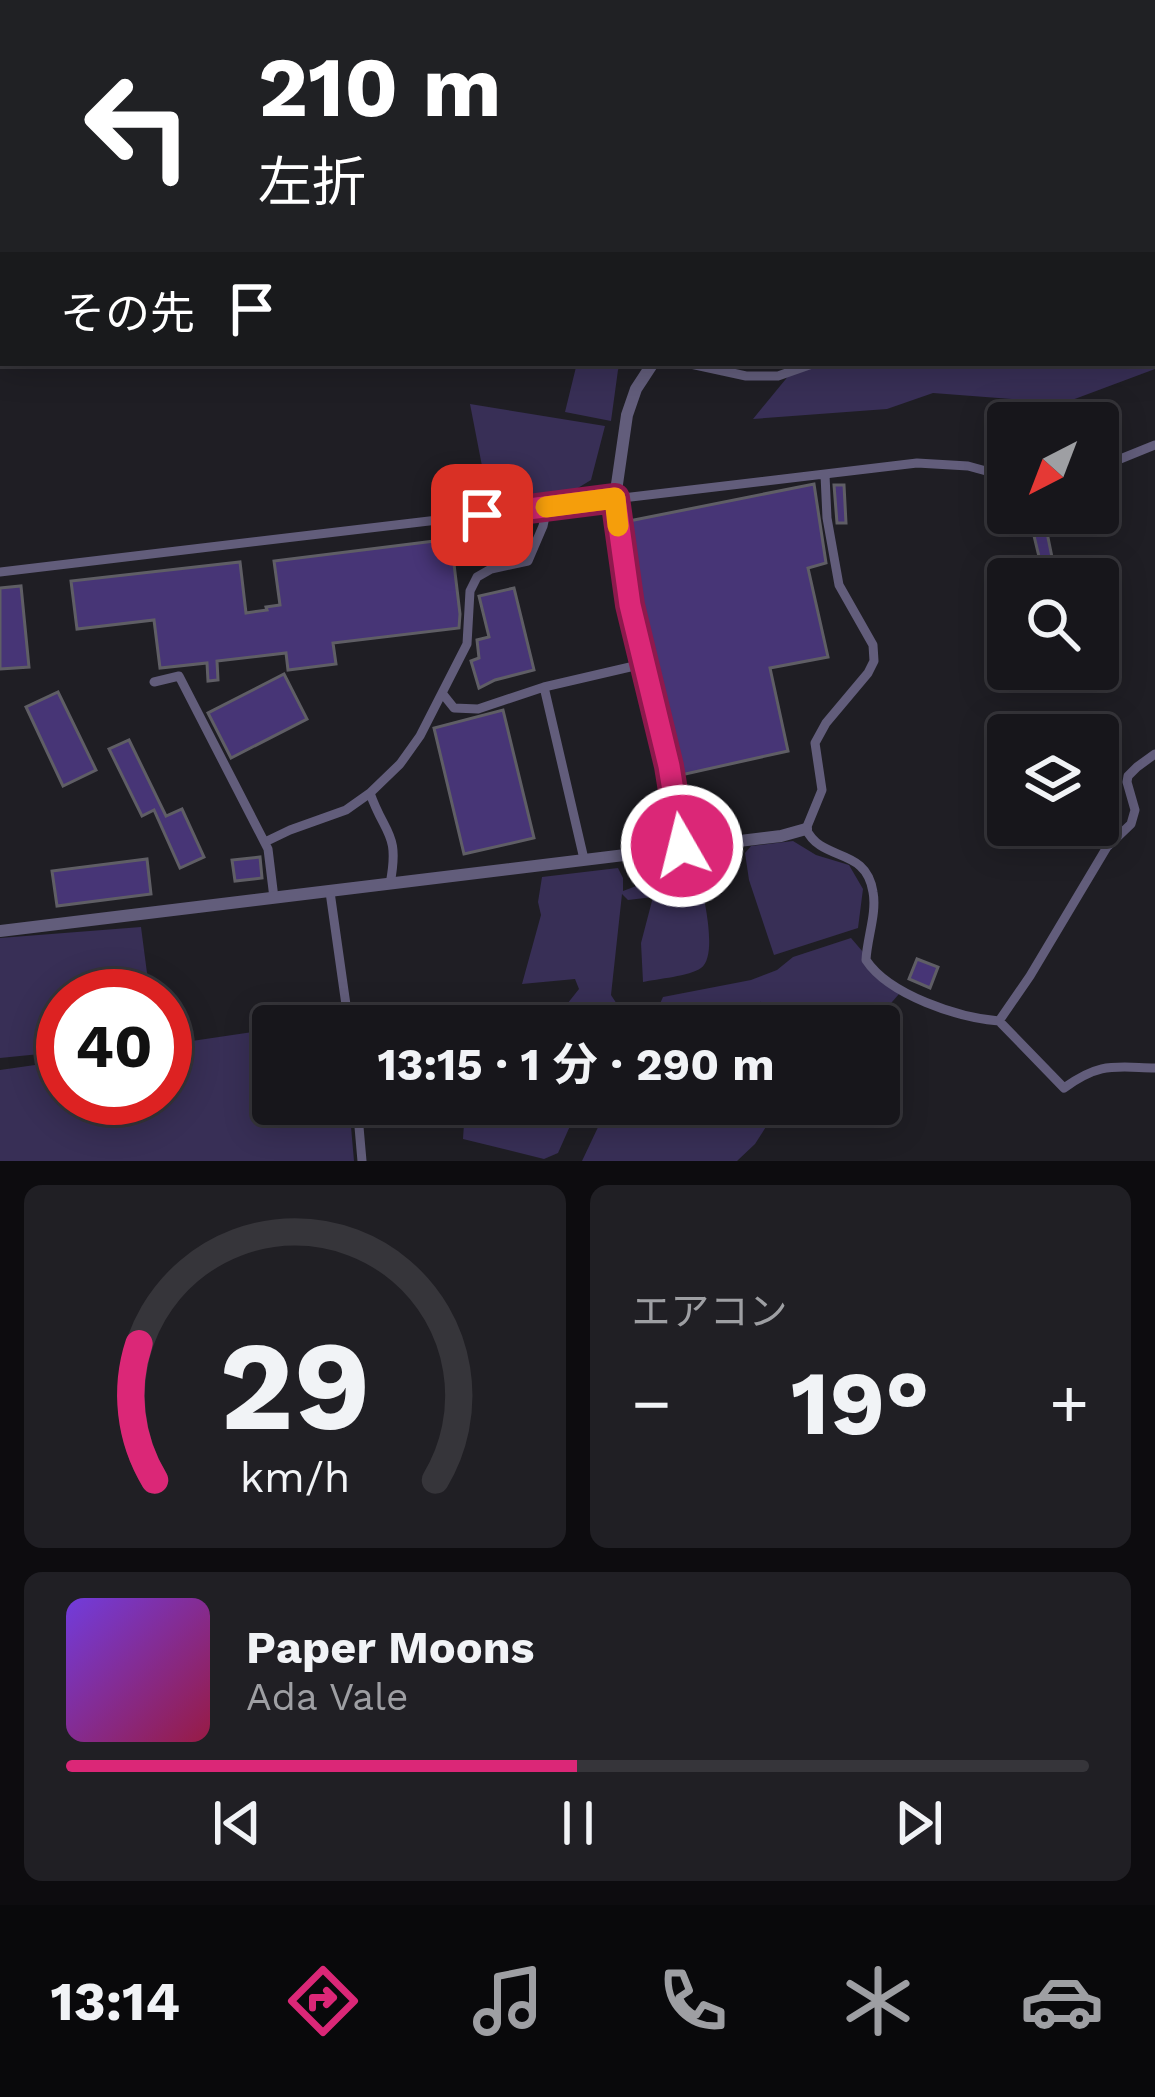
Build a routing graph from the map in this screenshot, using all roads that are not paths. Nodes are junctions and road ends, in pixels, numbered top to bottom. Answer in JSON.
{"nodes":[{"id":1,"x":651,"y":366,"type":"edge"},
{"id":2,"x":700,"y":366,"type":"edge"},
{"id":3,"x":806,"y":366,"type":"edge"},
{"id":4,"x":1155,"y":446,"type":"edge"},
{"id":5,"x":1119,"y":460,"type":"edge"},
{"id":6,"x":987,"y":471,"type":"edge"},
{"id":7,"x":825,"y":475,"type":"junction"},
{"id":8,"x":615,"y":498,"type":"junction"},
{"id":9,"x":547,"y":507,"type":"junction"},
{"id":10,"x":0,"y":572,"type":"edge"},
{"id":11,"x":643,"y":664,"type":"junction"},
{"id":12,"x":154,"y":682,"type":"dead end"},
{"id":13,"x":544,"y":687,"type":"junction"},
{"id":14,"x":442,"y":693,"type":"junction"},
{"id":15,"x":1155,"y":754,"type":"edge"},
{"id":16,"x":370,"y":793,"type":"junction"},
{"id":17,"x":806,"y":830,"type":"junction"},
{"id":18,"x":265,"y":842,"type":"junction"},
{"id":19,"x":682,"y":846,"type":"junction"},
{"id":20,"x":584,"y":859,"type":"junction"},
{"id":21,"x":390,"y":884,"type":"junction"},
{"id":22,"x":330,"y":892,"type":"junction"},
{"id":23,"x":274,"y":898,"type":"junction"},
{"id":24,"x":0,"y":931,"type":"edge"},
{"id":25,"x":346,"y":1005,"type":"edge"},
{"id":26,"x":999,"y":1021,"type":"junction"},
{"id":27,"x":1155,"y":1068,"type":"edge"},
{"id":28,"x":359,"y":1125,"type":"edge"},
{"id":29,"x":362,"y":1161,"type":"edge"}],
"edges":[{"from":1,"to":8,"type":"street"},
{"from":2,"to":3,"type":"street"},
{"from":4,"to":5,"type":"street"},
{"from":6,"to":7,"type":"street"},
{"from":7,"to":8,"type":"street"},
{"from":7,"to":17,"type":"street"},
{"from":8,"to":9,"type":"street"},
{"from":8,"to":11,"type":"street"},
{"from":9,"to":10,"type":"street"},
{"from":9,"to":14,"type":"street"},
{"from":11,"to":13,"type":"street"},
{"from":11,"to":19,"type":"street"},
{"from":12,"to":18,"type":"street"},
{"from":13,"to":14,"type":"street"},
{"from":13,"to":20,"type":"street"},
{"from":14,"to":16,"type":"street"},
{"from":15,"to":26,"type":"street"},
{"from":16,"to":18,"type":"street"},
{"from":16,"to":21,"type":"street"},
{"from":17,"to":19,"type":"street"},
{"from":17,"to":26,"type":"street"},
{"from":18,"to":23,"type":"street"},
{"from":19,"to":20,"type":"street"},
{"from":20,"to":21,"type":"street"},
{"from":21,"to":22,"type":"street"},
{"from":22,"to":23,"type":"street"},
{"from":22,"to":25,"type":"street"},
{"from":23,"to":24,"type":"street"},
{"from":26,"to":27,"type":"street"},
{"from":28,"to":29,"type":"street"}]}
